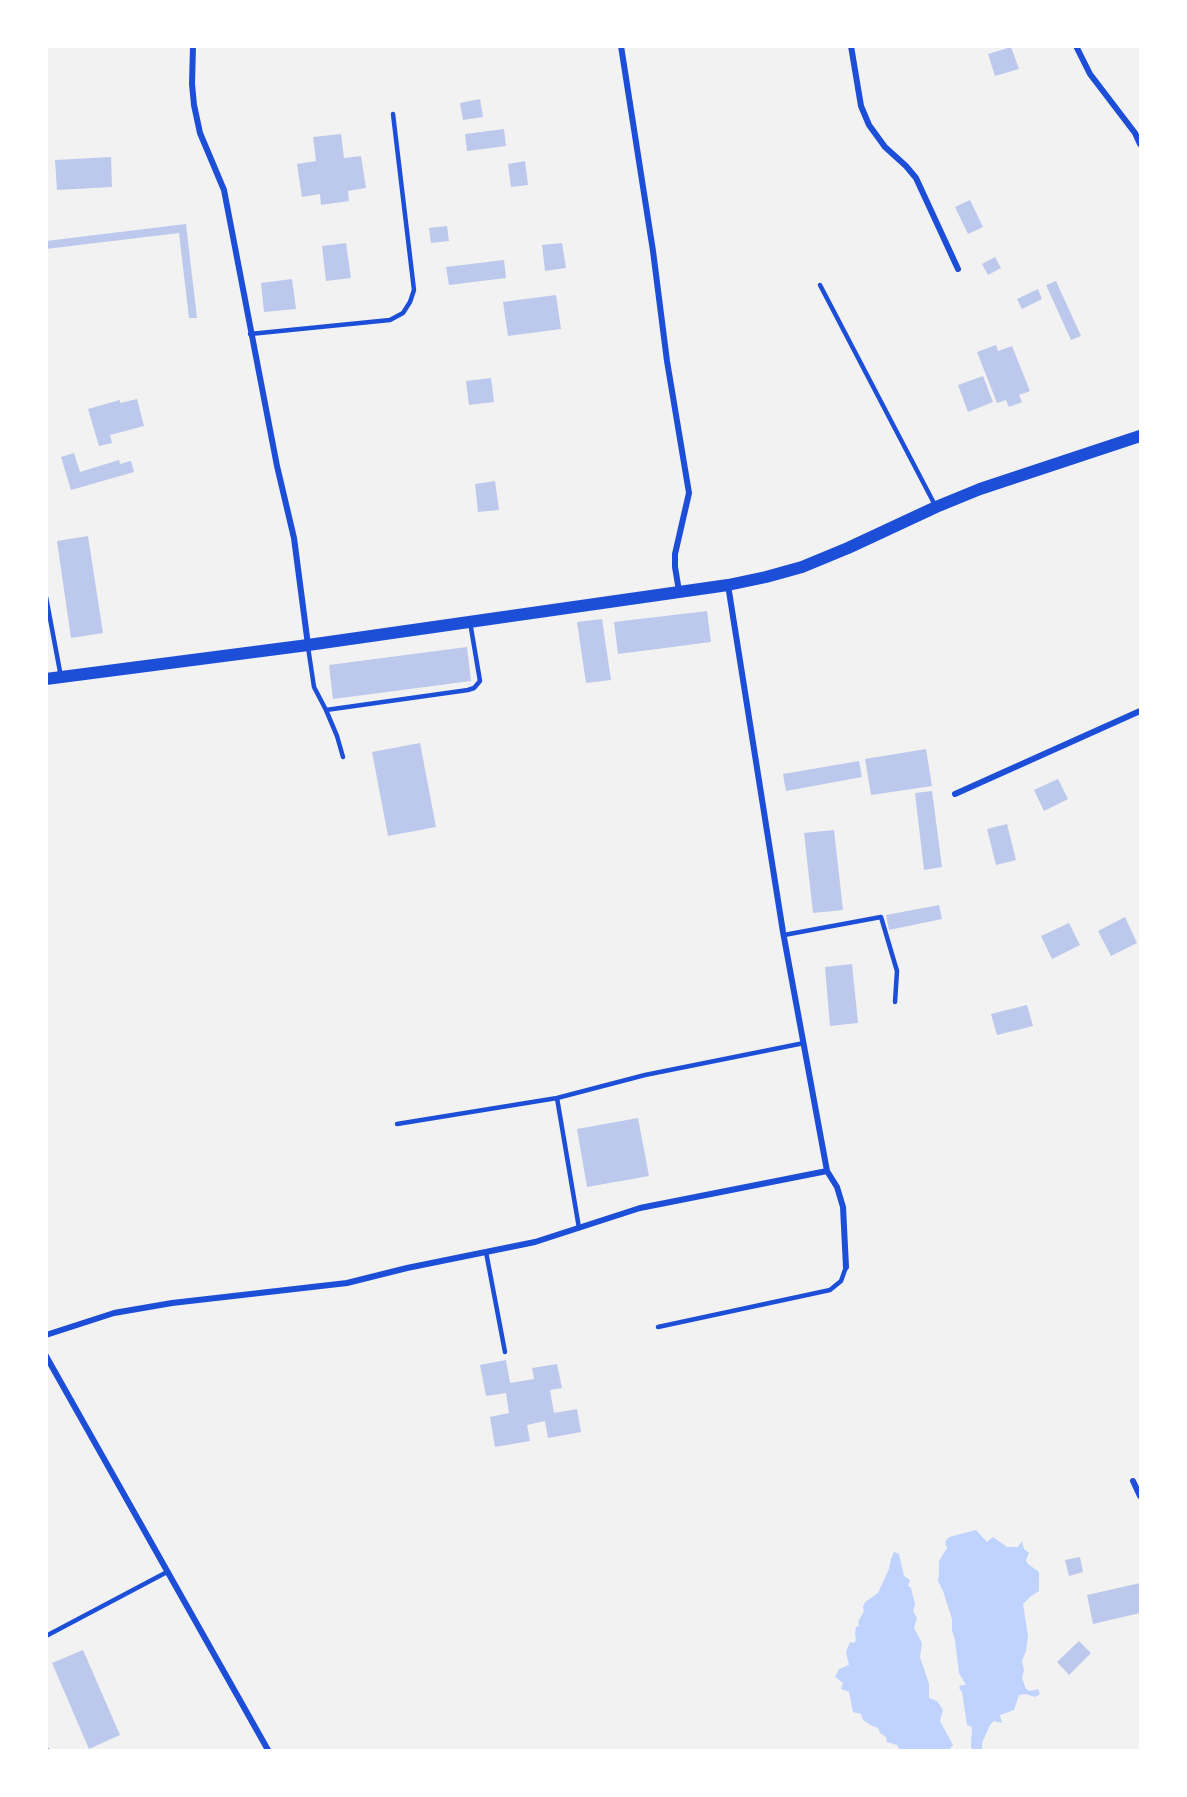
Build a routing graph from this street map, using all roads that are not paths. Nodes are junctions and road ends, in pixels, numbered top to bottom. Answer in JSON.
{"nodes":[{"id":1,"x":193,"y":46,"type":"edge"},
{"id":2,"x":621,"y":46,"type":"edge"},
{"id":3,"x":851,"y":46,"type":"edge"},
{"id":4,"x":1076,"y":46,"type":"edge"},
{"id":5,"x":393,"y":114,"type":"dead end"},
{"id":6,"x":1140,"y":144,"type":"edge"},
{"id":7,"x":958,"y":269,"type":"dead end"},
{"id":8,"x":820,"y":285,"type":"dead end"},
{"id":9,"x":250,"y":334,"type":"junction"},
{"id":10,"x":1140,"y":436,"type":"edge"},
{"id":11,"x":936,"y":507,"type":"junction"},
{"id":12,"x":728,"y":585,"type":"junction"},
{"id":13,"x":679,"y":591,"type":"junction"},
{"id":14,"x":46,"y":597,"type":"edge"},
{"id":15,"x":470,"y":622,"type":"junction"},
{"id":16,"x":308,"y":645,"type":"junction"},
{"id":17,"x":61,"y":677,"type":"junction"},
{"id":18,"x":46,"y":679,"type":"edge"},
{"id":19,"x":326,"y":710,"type":"junction"},
{"id":20,"x":1140,"y":711,"type":"edge"},
{"id":21,"x":343,"y":757,"type":"dead end"},
{"id":22,"x":956,"y":794,"type":"dead end"},
{"id":23,"x":784,"y":935,"type":"junction"},
{"id":24,"x":895,"y":1002,"type":"dead end"},
{"id":25,"x":804,"y":1043,"type":"junction"},
{"id":26,"x":557,"y":1098,"type":"junction"},
{"id":27,"x":397,"y":1124,"type":"dead end"},
{"id":28,"x":827,"y":1171,"type":"junction"},
{"id":29,"x":579,"y":1228,"type":"junction"},
{"id":30,"x":486,"y":1252,"type":"junction"},
{"id":31,"x":846,"y":1267,"type":"joint"},
{"id":32,"x":658,"y":1327,"type":"dead end"},
{"id":33,"x":46,"y":1335,"type":"edge"},
{"id":34,"x":506,"y":1352,"type":"dead end"},
{"id":35,"x":46,"y":1356,"type":"edge"},
{"id":36,"x":1133,"y":1481,"type":"dead end"},
{"id":37,"x":1140,"y":1496,"type":"edge"},
{"id":38,"x":167,"y":1572,"type":"junction"},
{"id":39,"x":46,"y":1636,"type":"edge"},
{"id":40,"x":268,"y":1750,"type":"edge"}],
"edges":[{"from":1,"to":9,"type":"street"},
{"from":2,"to":13,"type":"street"},
{"from":3,"to":7,"type":"street"},
{"from":4,"to":6,"type":"street"},
{"from":5,"to":9,"type":"lane"},
{"from":8,"to":11,"type":"lane"},
{"from":9,"to":16,"type":"street"},
{"from":10,"to":11,"type":"main road"},
{"from":11,"to":12,"type":"main road"},
{"from":12,"to":13,"type":"main road"},
{"from":12,"to":23,"type":"street"},
{"from":13,"to":15,"type":"main road"},
{"from":14,"to":17,"type":"lane"},
{"from":15,"to":16,"type":"main road"},
{"from":15,"to":19,"type":"lane"},
{"from":16,"to":17,"type":"main road"},
{"from":16,"to":19,"type":"lane"},
{"from":17,"to":18,"type":"main road"},
{"from":19,"to":21,"type":"lane"},
{"from":20,"to":22,"type":"street"},
{"from":23,"to":24,"type":"lane"},
{"from":23,"to":25,"type":"street"},
{"from":25,"to":26,"type":"lane"},
{"from":25,"to":28,"type":"street"},
{"from":26,"to":27,"type":"lane"},
{"from":26,"to":29,"type":"lane"},
{"from":28,"to":29,"type":"street"},
{"from":28,"to":31,"type":"street"},
{"from":29,"to":30,"type":"street"},
{"from":30,"to":33,"type":"street"},
{"from":30,"to":34,"type":"lane"},
{"from":31,"to":32,"type":"lane"},
{"from":35,"to":38,"type":"street"},
{"from":36,"to":37,"type":"street"},
{"from":38,"to":39,"type":"lane"},
{"from":38,"to":40,"type":"street"}]}
